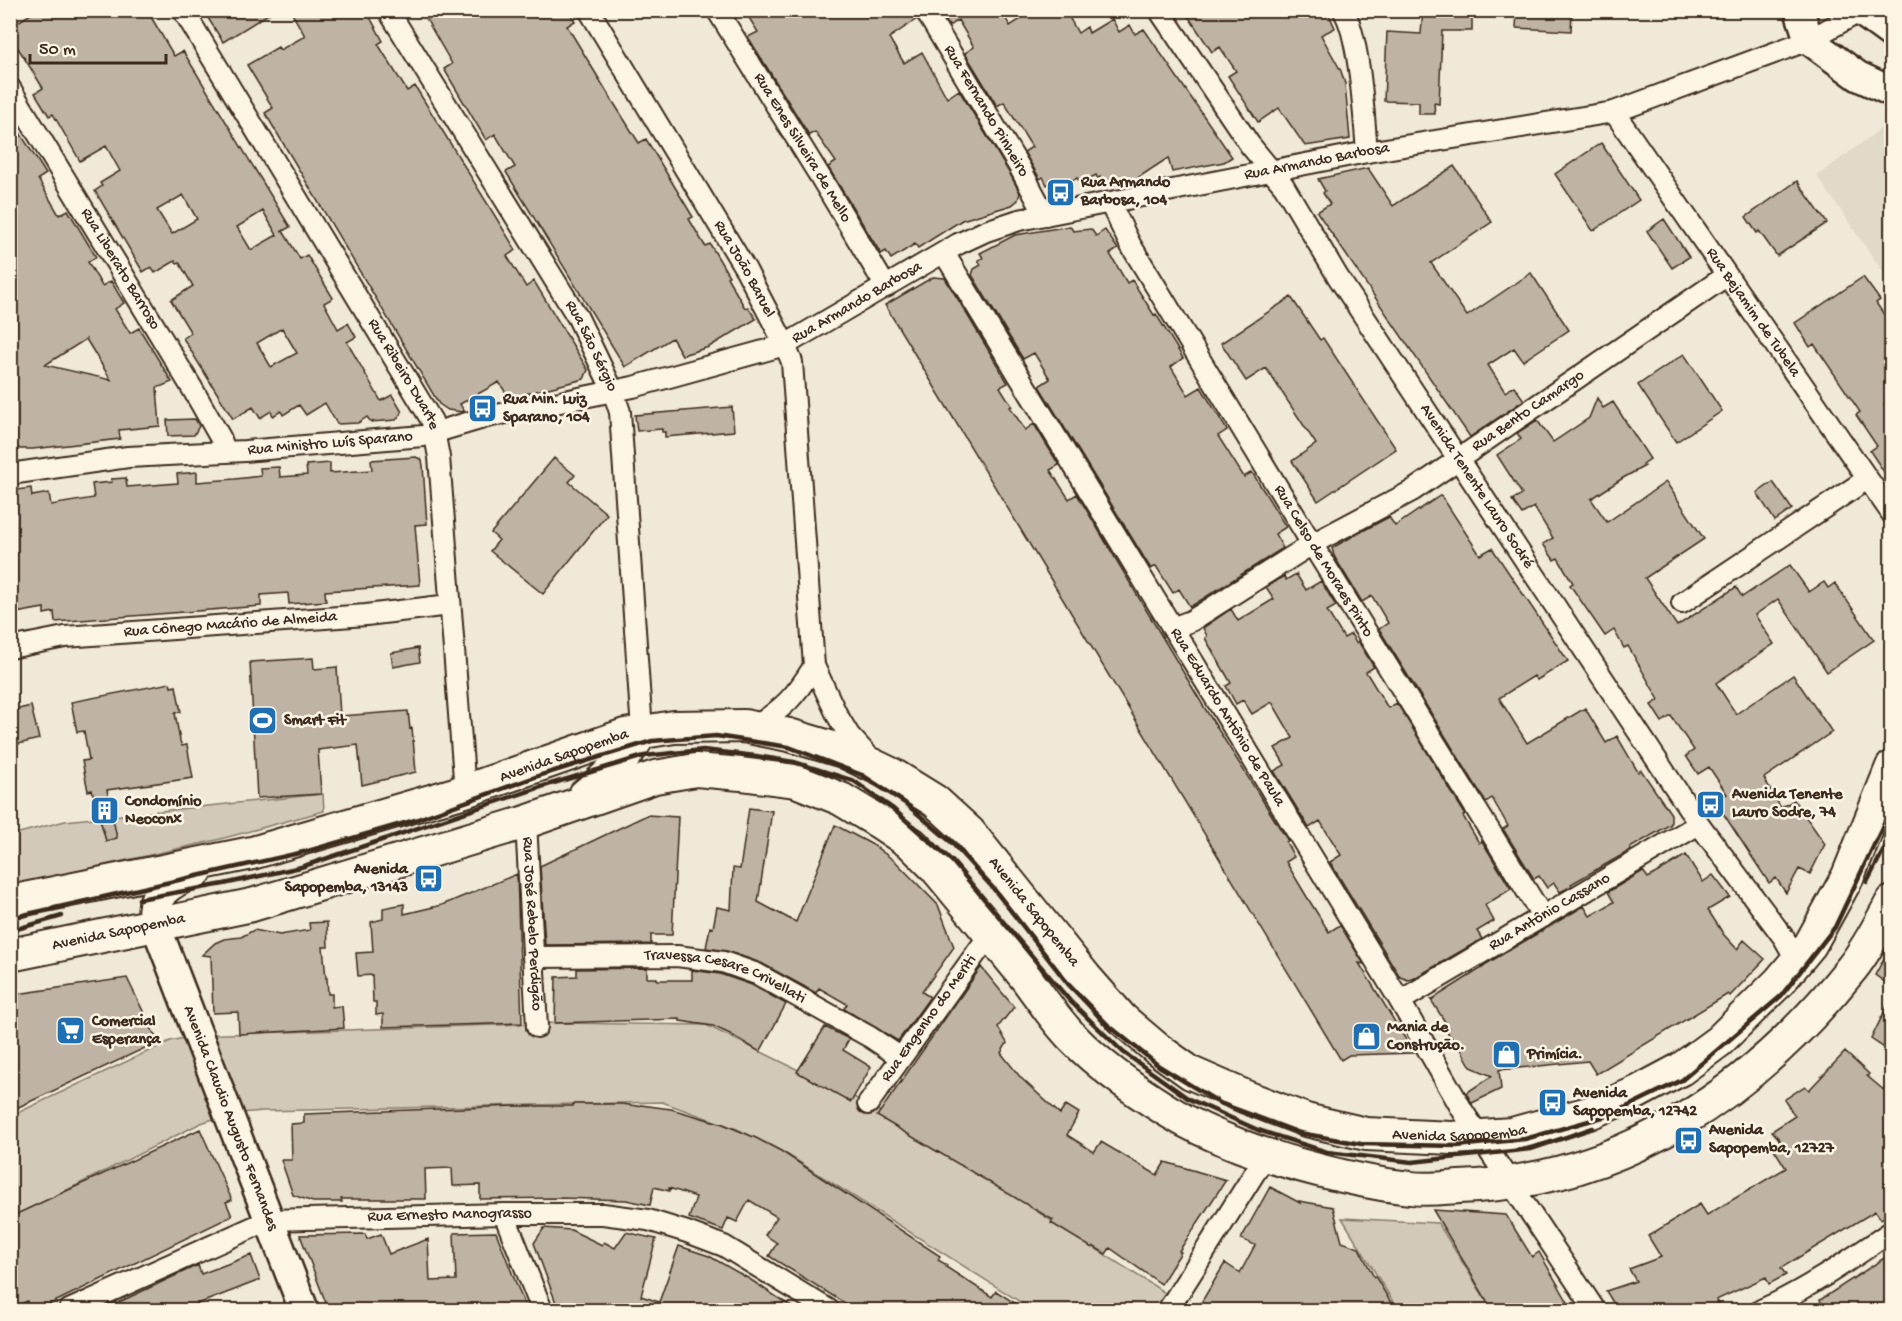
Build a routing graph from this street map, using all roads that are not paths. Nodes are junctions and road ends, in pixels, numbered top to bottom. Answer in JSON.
{"nodes":[{"id":1,"x":183,"y":10,"type":"edge"},
{"id":2,"x":387,"y":10,"type":"edge"},
{"id":3,"x":589,"y":10,"type":"edge"},
{"id":4,"x":717,"y":10,"type":"edge"},
{"id":5,"x":925,"y":10,"type":"edge"},
{"id":6,"x":1159,"y":10,"type":"edge"},
{"id":7,"x":1799,"y":10,"type":"edge"},
{"id":8,"x":1859,"y":11,"type":"edge"},
{"id":9,"x":1349,"y":14,"type":"edge"},
{"id":10,"x":1892,"y":34,"type":"edge"},
{"id":11,"x":1809,"y":40,"type":"junction"},
{"id":12,"x":10,"y":88,"type":"edge"},
{"id":13,"x":1892,"y":92,"type":"edge"},
{"id":14,"x":1614,"y":112,"type":"junction"},
{"id":15,"x":1367,"y":152,"type":"junction"},
{"id":16,"x":1271,"y":170,"type":"junction"},
{"id":17,"x":1110,"y":203,"type":"junction"},
{"id":18,"x":1045,"y":216,"type":"junction"},
{"id":19,"x":944,"y":253,"type":"junction"},
{"id":20,"x":1726,"y":276,"type":"junction"},
{"id":21,"x":886,"y":287,"type":"junction"},
{"id":22,"x":785,"y":345,"type":"junction"},
{"id":23,"x":613,"y":391,"type":"junction"},
{"id":24,"x":434,"y":432,"type":"junction"},
{"id":25,"x":225,"y":452,"type":"junction"},
{"id":26,"x":1459,"y":459,"type":"junction"},
{"id":27,"x":10,"y":474,"type":"edge"},
{"id":28,"x":1867,"y":479,"type":"junction"},
{"id":29,"x":1892,"y":514,"type":"edge"},
{"id":30,"x":1312,"y":544,"type":"junction"},
{"id":31,"x":1682,"y":603,"type":"dead end"},
{"id":32,"x":450,"y":605,"type":"junction"},
{"id":33,"x":1172,"y":628,"type":"junction"},
{"id":34,"x":10,"y":648,"type":"edge"},
{"id":35,"x":814,"y":666,"type":"junction"},
{"id":36,"x":753,"y":728,"type":"junction"},
{"id":37,"x":642,"y":732,"type":"junction"},
{"id":38,"x":1892,"y":767,"type":"edge"},
{"id":39,"x":880,"y":768,"type":"junction"},
{"id":40,"x":669,"y":775,"type":"junction"},
{"id":41,"x":465,"y":791,"type":"junction"},
{"id":42,"x":564,"y":808,"type":"junction"},
{"id":43,"x":526,"y":822,"type":"junction"},
{"id":44,"x":1699,"y":824,"type":"junction"},
{"id":45,"x":239,"y":855,"type":"junction"},
{"id":46,"x":362,"y":872,"type":"junction"},
{"id":47,"x":10,"y":902,"type":"edge"},
{"id":48,"x":1892,"y":902,"type":"edge"},
{"id":49,"x":1543,"y":916,"type":"junction"},
{"id":50,"x":156,"y":926,"type":"junction"},
{"id":51,"x":990,"y":934,"type":"junction"},
{"id":52,"x":10,"y":955,"type":"edge"},
{"id":53,"x":533,"y":957,"type":"junction"},
{"id":54,"x":1797,"y":962,"type":"junction"},
{"id":55,"x":1400,"y":1001,"type":"junction"},
{"id":56,"x":537,"y":1027,"type":"dead end"},
{"id":57,"x":1799,"y":1027,"type":"junction"},
{"id":58,"x":900,"y":1057,"type":"junction"},
{"id":59,"x":868,"y":1104,"type":"dead end"},
{"id":60,"x":1479,"y":1136,"type":"junction"},
{"id":61,"x":1266,"y":1155,"type":"junction"},
{"id":62,"x":1511,"y":1182,"type":"junction"},
{"id":63,"x":504,"y":1214,"type":"junction"},
{"id":64,"x":269,"y":1220,"type":"junction"},
{"id":65,"x":1892,"y":1231,"type":"edge"},
{"id":66,"x":1800,"y":1302,"type":"edge"},
{"id":67,"x":69,"y":1311,"type":"edge"},
{"id":68,"x":304,"y":1311,"type":"edge"},
{"id":69,"x":542,"y":1311,"type":"edge"},
{"id":70,"x":829,"y":1311,"type":"edge"},
{"id":71,"x":1168,"y":1311,"type":"edge"},
{"id":72,"x":1595,"y":1311,"type":"edge"},
{"id":73,"x":1761,"y":1311,"type":"edge"}],
"edges":[{"from":1,"to":24,"type":"street","name":"Rua Ribeiro Duarte"},
{"from":2,"to":23,"type":"street","name":"Rua São Sérgio"},
{"from":3,"to":22,"type":"street","name":"Rua João Baruel"},
{"from":4,"to":21,"type":"street","name":"Rua Enes Silveira de Mello"},
{"from":5,"to":18,"type":"street","name":"Rua Fernando Pinheiro"},
{"from":6,"to":16,"type":"street","name":"Avenida Tenente Lauro Sodré"},
{"from":7,"to":11,"type":"street"},
{"from":8,"to":10,"type":"street"},
{"from":8,"to":11,"type":"street","name":"Rua Armando Barbosa"},
{"from":9,"to":15,"type":"street"},
{"from":11,"to":13,"type":"street"},
{"from":11,"to":14,"type":"street","name":"Rua Armando Barbosa"},
{"from":12,"to":25,"type":"street","name":"Rua Liberato Barroso"},
{"from":14,"to":15,"type":"street","name":"Rua Armando Barbosa"},
{"from":14,"to":20,"type":"street","name":"Rua Bejamim de Tubela"},
{"from":15,"to":16,"type":"street","name":"Rua Armando Barbosa"},
{"from":16,"to":17,"type":"street","name":"Rua Armando Barbosa"},
{"from":16,"to":26,"type":"street","name":"Avenida Tenente Lauro Sodré"},
{"from":17,"to":18,"type":"street","name":"Rua Armando Barbosa"},
{"from":17,"to":30,"type":"street","name":"Rua Celso de Moraes Pinto"},
{"from":18,"to":19,"type":"street","name":"Rua Armando Barbosa"},
{"from":19,"to":21,"type":"street","name":"Rua Armando Barbosa"},
{"from":19,"to":33,"type":"street","name":"Rua Eduardo Antônio de Paula"},
{"from":20,"to":26,"type":"street","name":"Rua Bento Camargo"},
{"from":20,"to":28,"type":"street","name":"Rua Bejamim de Tubela"},
{"from":21,"to":22,"type":"street","name":"Rua Armando Barbosa"},
{"from":22,"to":23,"type":"street","name":"Rua Ministro Luís Sparano"},
{"from":22,"to":35,"type":"street","name":"Rua João Baruel"},
{"from":23,"to":24,"type":"street","name":"Rua Ministro Luís Sparano"},
{"from":23,"to":37,"type":"street","name":"Rua São Sérgio"},
{"from":24,"to":25,"type":"street","name":"Rua Ministro Luís Sparano"},
{"from":24,"to":32,"type":"street","name":"Rua Ribeiro Duarte"},
{"from":25,"to":27,"type":"street","name":"Rua Ministro Luís Sparano"},
{"from":26,"to":30,"type":"street","name":"Rua Bento Camargo"},
{"from":26,"to":44,"type":"street","name":"Avenida Tenente Lauro Sodré"},
{"from":28,"to":29,"type":"street","name":"Rua Bejamim de Tubela"},
{"from":28,"to":31,"type":"street"},
{"from":30,"to":33,"type":"street","name":"Rua Bento Camargo"},
{"from":30,"to":49,"type":"street","name":"Rua Celso de Moraes Pinto"},
{"from":32,"to":34,"type":"street","name":"Rua Cônego Macário de Almeida"},
{"from":32,"to":41,"type":"street","name":"Rua Ribeiro Duarte"},
{"from":33,"to":55,"type":"street","name":"Rua Eduardo Antônio de Paula"},
{"from":35,"to":36,"type":"street"},
{"from":35,"to":39,"type":"street","name":"Rua João Baruel"},
{"from":36,"to":37,"type":"main road","name":"Avenida Sapopemba"},
{"from":36,"to":39,"type":"main road","name":"Avenida Sapopemba"},
{"from":37,"to":40,"type":"main road"},
{"from":37,"to":41,"type":"main road","name":"Avenida Sapopemba"},
{"from":37,"to":42,"type":"main road"},
{"from":38,"to":54,"type":"main road","name":"Avenida Sapopemba"},
{"from":39,"to":60,"type":"main road","name":"Avenida Sapopemba"},
{"from":40,"to":42,"type":"main road","name":"Avenida Sapopemba"},
{"from":40,"to":51,"type":"main road","name":"Avenida Sapopemba"},
{"from":41,"to":45,"type":"main road","name":"Avenida Sapopemba"},
{"from":41,"to":46,"type":"main road"},
{"from":42,"to":43,"type":"main road","name":"Avenida Sapopemba"},
{"from":43,"to":46,"type":"main road","name":"Avenida Sapopemba"},
{"from":43,"to":53,"type":"street","name":"Rua José Rebelo Perdigão"},
{"from":44,"to":49,"type":"street","name":"Rua Antônio Cassano"},
{"from":44,"to":54,"type":"street","name":"Avenida Tenente Lauro Sodré"},
{"from":45,"to":47,"type":"main road","name":"Avenida Sapopemba"},
{"from":45,"to":50,"type":"main road"},
{"from":46,"to":50,"type":"main road","name":"Avenida Sapopemba"},
{"from":48,"to":57,"type":"main road","name":"Avenida Sapopemba"},
{"from":49,"to":55,"type":"street","name":"Rua Antônio Cassano"},
{"from":50,"to":52,"type":"main road","name":"Avenida Sapopemba"},
{"from":50,"to":64,"type":"street","name":"Avenida Claudio Augusto Fernandes"},
{"from":51,"to":58,"type":"street","name":"Rua Engenho do Meriti"},
{"from":51,"to":61,"type":"main road","name":"Avenida Sapopemba"},
{"from":53,"to":56,"type":"street","name":"Rua José Rebelo Perdigão"},
{"from":53,"to":58,"type":"street","name":"Travessa Cesare Crivellati"},
{"from":54,"to":57,"type":"main road"},
{"from":54,"to":60,"type":"main road","name":"Avenida Sapopemba"},
{"from":55,"to":60,"type":"street","name":"Rua Eduardo Antônio de Paula"},
{"from":57,"to":62,"type":"main road","name":"Avenida Sapopemba"},
{"from":58,"to":59,"type":"street","name":"Rua Engenho do Meriti"},
{"from":60,"to":62,"type":"street","name":"Rua Eduardo Antônio de Paula"},
{"from":61,"to":62,"type":"main road","name":"Avenida Sapopemba"},
{"from":61,"to":71,"type":"street"},
{"from":62,"to":72,"type":"street","name":"Rua Eduardo Antônio de Paula"},
{"from":63,"to":64,"type":"street","name":"Rua Ernesto Manograsso"},
{"from":63,"to":69,"type":"street"},
{"from":63,"to":70,"type":"street","name":"Rua Ernesto Manograsso"},
{"from":64,"to":67,"type":"street","name":"Rua Ernesto Manograsso"},
{"from":64,"to":68,"type":"street","name":"Avenida Claudio Augusto Fernandes"},
{"from":65,"to":66,"type":"street"},
{"from":66,"to":73,"type":"street"}]}
